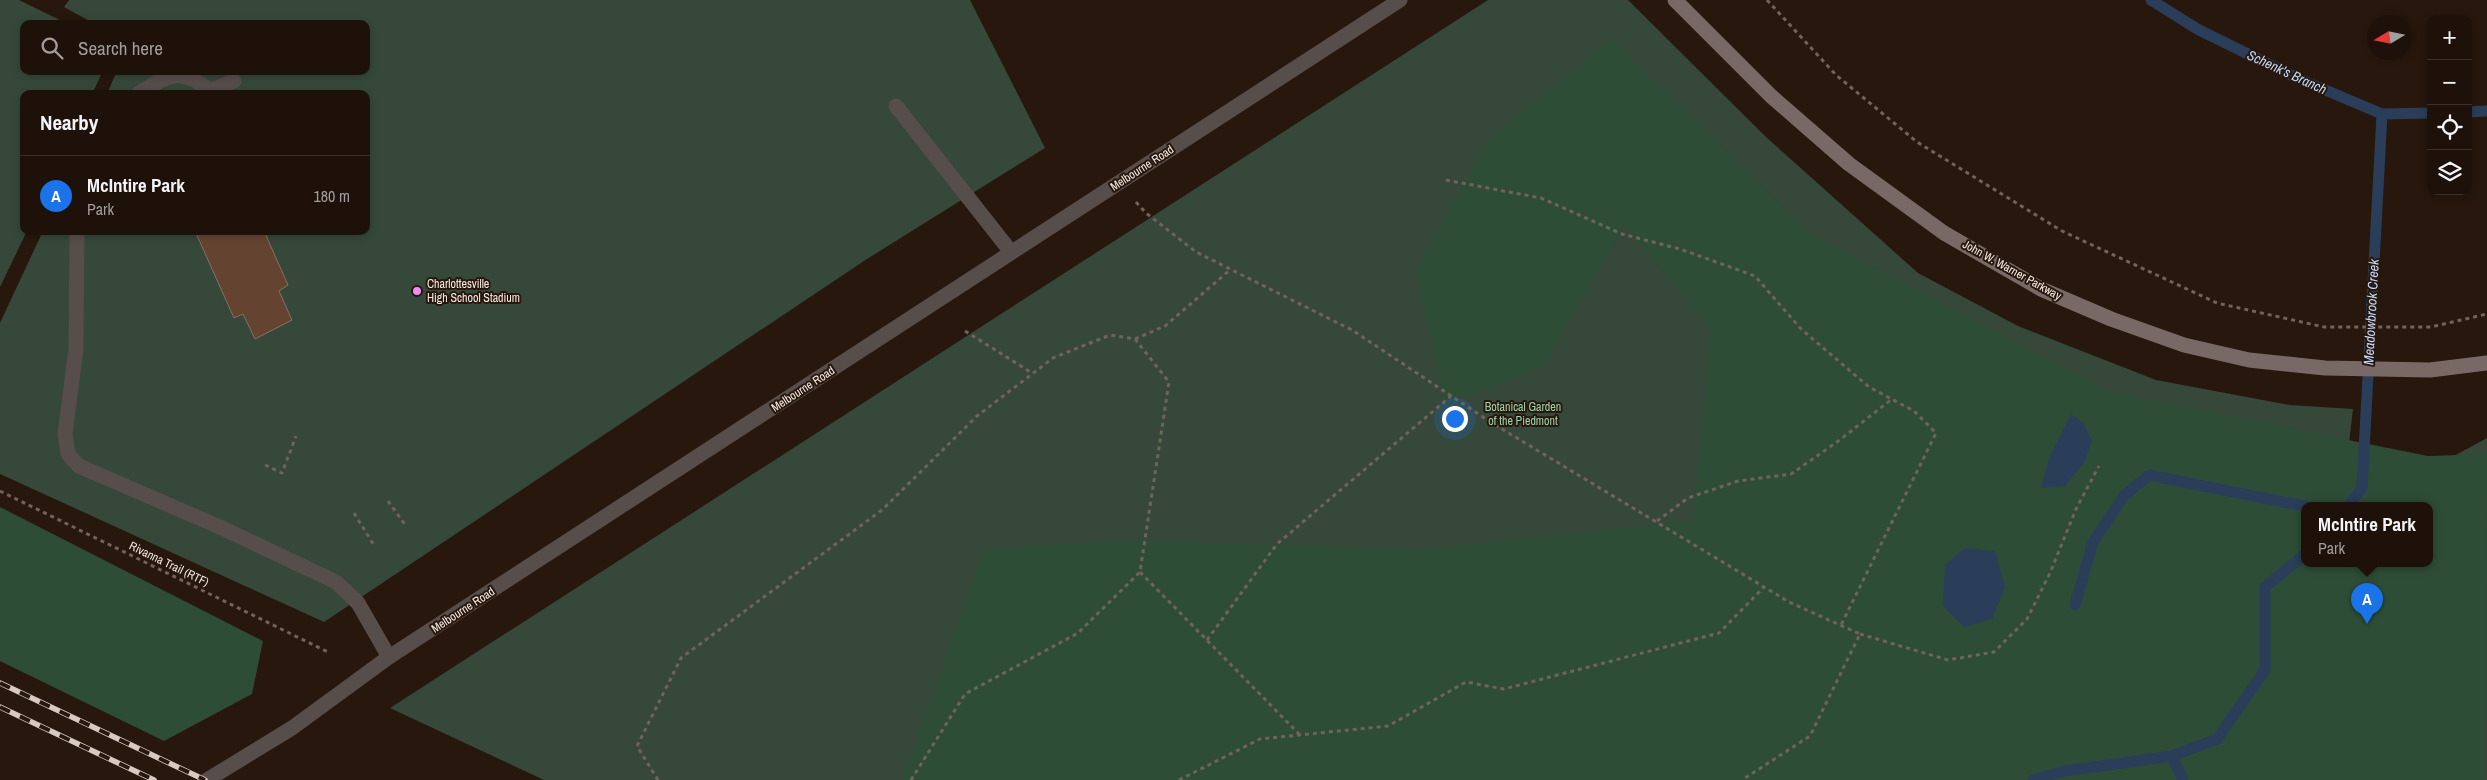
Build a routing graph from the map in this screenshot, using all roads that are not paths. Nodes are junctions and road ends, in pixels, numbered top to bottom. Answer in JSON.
{"nodes":[{"id":1,"x":1400,"y":0,"type":"edge"},
{"id":2,"x":1675,"y":0,"type":"edge"},
{"id":3,"x":180,"y":75,"type":"edge"},
{"id":4,"x":180,"y":75,"type":"edge"},
{"id":5,"x":234,"y":81,"type":"dead end"},
{"id":6,"x":144,"y":90,"type":"edge"},
{"id":7,"x":209,"y":90,"type":"edge"},
{"id":8,"x":212,"y":90,"type":"edge"},
{"id":9,"x":896,"y":106,"type":"dead end"},
{"id":10,"x":77,"y":235,"type":"edge"},
{"id":11,"x":1011,"y":252,"type":"junction"},
{"id":12,"x":2487,"y":363,"type":"edge"},
{"id":13,"x":389,"y":657,"type":"junction"},
{"id":14,"x":207,"y":780,"type":"edge"}],
"edges":[{"from":1,"to":11,"type":"street","name":"Melbourne Road"},
{"from":2,"to":12,"type":"main road","name":"John W. Warner Parkway"},
{"from":3,"to":7,"type":"street"},
{"from":4,"to":6,"type":"street"},
{"from":5,"to":8,"type":"street"},
{"from":9,"to":11,"type":"street"},
{"from":10,"to":13,"type":"street"},
{"from":11,"to":13,"type":"street","name":"Melbourne Road"},
{"from":13,"to":14,"type":"street","name":"Melbourne Road"}]}
